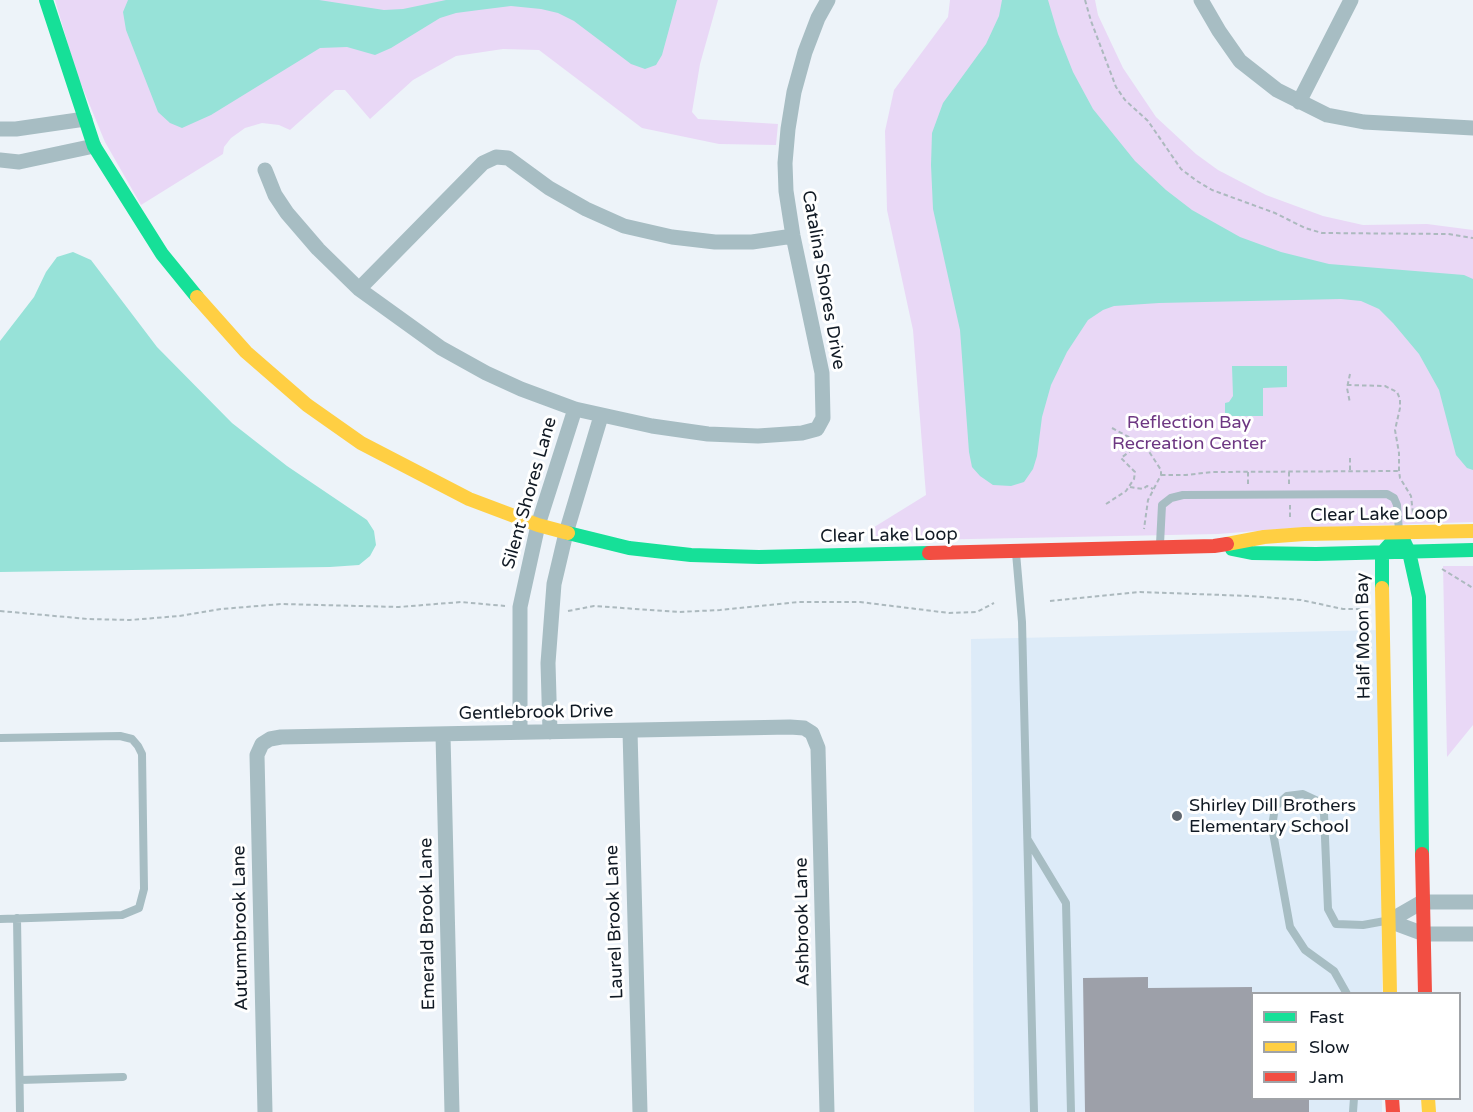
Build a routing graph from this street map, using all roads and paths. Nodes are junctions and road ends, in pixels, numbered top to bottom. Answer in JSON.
{"nodes":[{"id":1,"x":46,"y":0,"type":"edge"},
{"id":2,"x":828,"y":0,"type":"edge"},
{"id":3,"x":1086,"y":0,"type":"edge"},
{"id":4,"x":1201,"y":0,"type":"edge"},
{"id":5,"x":1351,"y":0,"type":"edge"},
{"id":6,"x":1299,"y":102,"type":"junction"},
{"id":7,"x":85,"y":119,"type":"junction"},
{"id":8,"x":1473,"y":128,"type":"edge"},
{"id":9,"x":0,"y":129,"type":"edge"},
{"id":10,"x":94,"y":146,"type":"junction"},
{"id":11,"x":0,"y":160,"type":"edge"},
{"id":12,"x":265,"y":170,"type":"dead end"},
{"id":13,"x":793,"y":236,"type":"junction"},
{"id":14,"x":1473,"y":238,"type":"edge"},
{"id":15,"x":359,"y":289,"type":"junction"},
{"id":16,"x":1350,"y":374,"type":"dead end"},
{"id":17,"x":1347,"y":385,"type":"junction"},
{"id":18,"x":1350,"y":403,"type":"dead end"},
{"id":19,"x":575,"y":409,"type":"junction"},
{"id":20,"x":601,"y":416,"type":"junction"},
{"id":21,"x":1112,"y":428,"type":"dead end"},
{"id":22,"x":1138,"y":442,"type":"junction"},
{"id":23,"x":1350,"y":458,"type":"dead end"},
{"id":24,"x":1350,"y":471,"type":"junction"},
{"id":25,"x":1399,"y":471,"type":"junction"},
{"id":26,"x":1161,"y":475,"type":"junction"},
{"id":27,"x":1130,"y":487,"type":"junction"},
{"id":28,"x":1153,"y":489,"type":"junction"},
{"id":29,"x":1106,"y":504,"type":"dead end"},
{"id":30,"x":1414,"y":519,"type":"dead end"},
{"id":31,"x":538,"y":525,"type":"junction"},
{"id":32,"x":1144,"y":531,"type":"dead end"},
{"id":33,"x":1473,"y":531,"type":"edge"},
{"id":34,"x":566,"y":532,"type":"junction"},
{"id":35,"x":1400,"y":532,"type":"junction"},
{"id":36,"x":1214,"y":546,"type":"junction"},
{"id":37,"x":1160,"y":548,"type":"junction"},
{"id":38,"x":1473,"y":550,"type":"edge"},
{"id":39,"x":1016,"y":551,"type":"junction"},
{"id":40,"x":1409,"y":552,"type":"junction"},
{"id":41,"x":1382,"y":553,"type":"junction"},
{"id":42,"x":1434,"y":564,"type":"dead end"},
{"id":43,"x":1473,"y":588,"type":"edge"},
{"id":44,"x":1050,"y":601,"type":"dead end"},
{"id":45,"x":994,"y":603,"type":"dead end"},
{"id":46,"x":509,"y":607,"type":"dead end"},
{"id":47,"x":1365,"y":609,"type":"dead end"},
{"id":48,"x":0,"y":611,"type":"edge"},
{"id":49,"x":569,"y":611,"type":"dead end"},
{"id":50,"x":630,"y":730,"type":"junction"},
{"id":51,"x":520,"y":732,"type":"junction"},
{"id":52,"x":550,"y":732,"type":"junction"},
{"id":53,"x":812,"y":733,"type":"joint"},
{"id":54,"x":443,"y":735,"type":"junction"},
{"id":55,"x":0,"y":738,"type":"edge"},
{"id":56,"x":261,"y":744,"type":"joint"},
{"id":57,"x":1028,"y":839,"type":"junction"},
{"id":58,"x":1422,"y":902,"type":"junction"},
{"id":59,"x":1473,"y":902,"type":"edge"},
{"id":60,"x":16,"y":918,"type":"junction"},
{"id":61,"x":0,"y":919,"type":"edge"},
{"id":62,"x":1389,"y":921,"type":"junction"},
{"id":63,"x":1424,"y":934,"type":"junction"},
{"id":64,"x":1473,"y":934,"type":"edge"},
{"id":65,"x":1346,"y":992,"type":"edge"},
{"id":66,"x":1390,"y":992,"type":"edge"},
{"id":67,"x":1425,"y":992,"type":"edge"},
{"id":68,"x":123,"y":1077,"type":"dead end"},
{"id":69,"x":20,"y":1080,"type":"junction"},
{"id":70,"x":20,"y":1112,"type":"edge"},
{"id":71,"x":265,"y":1112,"type":"edge"},
{"id":72,"x":452,"y":1112,"type":"edge"},
{"id":73,"x":640,"y":1112,"type":"edge"},
{"id":74,"x":827,"y":1112,"type":"edge"},
{"id":75,"x":1034,"y":1112,"type":"edge"},
{"id":76,"x":1071,"y":1112,"type":"edge"}],
"edges":[{"from":1,"to":7,"type":"street"},
{"from":2,"to":13,"type":"street","name":"Catalina Shores Drive"},
{"from":3,"to":14,"type":"path"},
{"from":4,"to":6,"type":"street"},
{"from":5,"to":6,"type":"street"},
{"from":6,"to":8,"type":"street"},
{"from":7,"to":9,"type":"street"},
{"from":7,"to":10,"type":"street"},
{"from":10,"to":11,"type":"street"},
{"from":10,"to":31,"type":"street","name":"Clear Lake Loop"},
{"from":12,"to":15,"type":"street"},
{"from":13,"to":15,"type":"street"},
{"from":13,"to":20,"type":"street","name":"Catalina Shores Drive"},
{"from":15,"to":19,"type":"street"},
{"from":16,"to":17,"type":"path"},
{"from":17,"to":18,"type":"path"},
{"from":17,"to":25,"type":"path"},
{"from":19,"to":20,"type":"street"},
{"from":19,"to":31,"type":"street","name":"Silent Shores Lane"},
{"from":20,"to":34,"type":"street"},
{"from":21,"to":22,"type":"path"},
{"from":22,"to":26,"type":"path"},
{"from":22,"to":27,"type":"path"},
{"from":23,"to":24,"type":"path"},
{"from":24,"to":25,"type":"path"},
{"from":24,"to":26,"type":"path"},
{"from":25,"to":30,"type":"path"},
{"from":26,"to":28,"type":"path"},
{"from":27,"to":28,"type":"path"},
{"from":27,"to":29,"type":"path"},
{"from":28,"to":32,"type":"path"},
{"from":31,"to":34,"type":"street","name":"Clear Lake Loop"},
{"from":31,"to":51,"type":"street","name":"Silent Shores Lane"},
{"from":33,"to":35,"type":"street","name":"Clear Lake Loop"},
{"from":34,"to":39,"type":"street","name":"Clear Lake Loop"},
{"from":34,"to":52,"type":"street"},
{"from":35,"to":36,"type":"street","name":"Clear Lake Loop"},
{"from":35,"to":37,"type":"lane"},
{"from":35,"to":40,"type":"street"},
{"from":35,"to":41,"type":"street","name":"Half Moon Bay"},
{"from":36,"to":37,"type":"street","name":"Clear Lake Loop"},
{"from":36,"to":41,"type":"street","name":"Clear Lake Loop"},
{"from":37,"to":39,"type":"street","name":"Clear Lake Loop"},
{"from":38,"to":40,"type":"street","name":"Clear Lake Loop"},
{"from":39,"to":57,"type":"lane"},
{"from":40,"to":41,"type":"street","name":"Clear Lake Loop"},
{"from":40,"to":58,"type":"street"},
{"from":41,"to":62,"type":"street","name":"Half Moon Bay"},
{"from":42,"to":43,"type":"path"},
{"from":44,"to":47,"type":"path"},
{"from":45,"to":49,"type":"path"},
{"from":46,"to":48,"type":"path"},
{"from":50,"to":52,"type":"street","name":"Gentlebrook Drive"},
{"from":50,"to":53,"type":"street","name":"Gentlebrook Drive"},
{"from":50,"to":73,"type":"street","name":"Laurel Brook Lane"},
{"from":51,"to":52,"type":"street","name":"Gentlebrook Drive"},
{"from":51,"to":54,"type":"street","name":"Gentlebrook Drive"},
{"from":53,"to":74,"type":"street","name":"Ashbrook Lane"},
{"from":54,"to":56,"type":"street","name":"Gentlebrook Drive"},
{"from":54,"to":72,"type":"street","name":"Emerald Brook Lane"},
{"from":55,"to":60,"type":"lane"},
{"from":56,"to":71,"type":"street","name":"Autumnbrook Lane"},
{"from":57,"to":75,"type":"lane"},
{"from":57,"to":76,"type":"lane"},
{"from":58,"to":59,"type":"street"},
{"from":58,"to":62,"type":"street"},
{"from":58,"to":63,"type":"street"},
{"from":60,"to":61,"type":"lane"},
{"from":60,"to":69,"type":"lane"},
{"from":62,"to":63,"type":"street"},
{"from":62,"to":65,"type":"lane"},
{"from":62,"to":66,"type":"street","name":"Half Moon Bay"},
{"from":63,"to":64,"type":"street"},
{"from":63,"to":67,"type":"street"},
{"from":68,"to":69,"type":"lane"},
{"from":69,"to":70,"type":"lane"}]}
